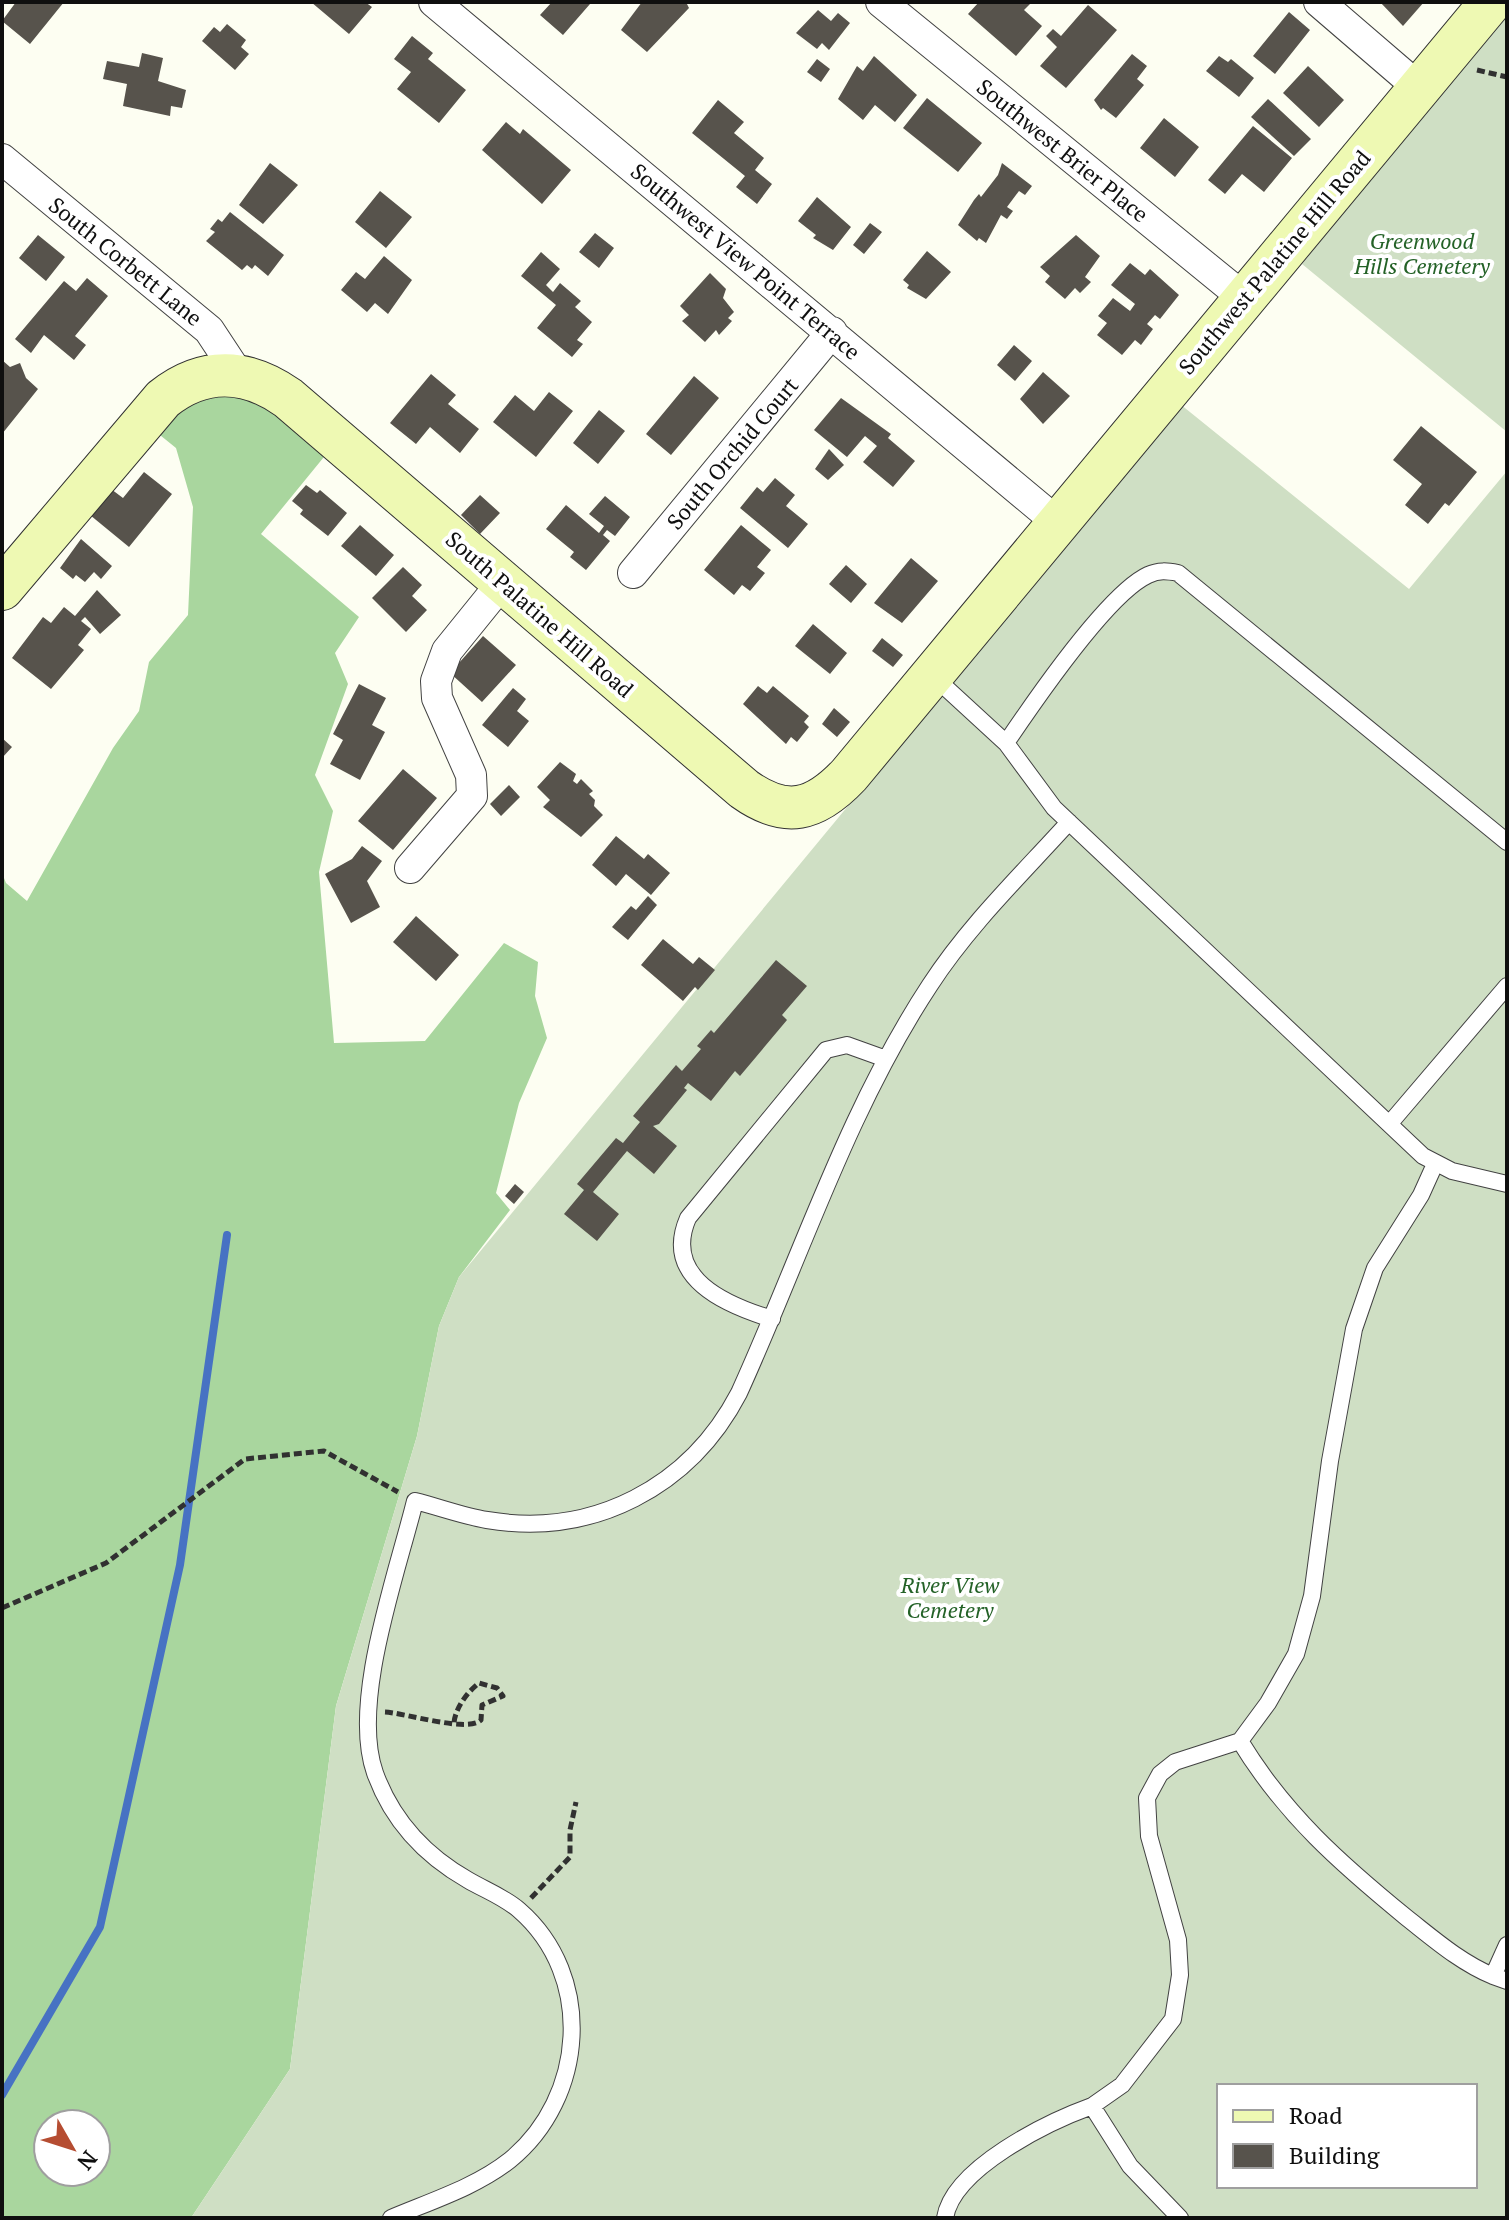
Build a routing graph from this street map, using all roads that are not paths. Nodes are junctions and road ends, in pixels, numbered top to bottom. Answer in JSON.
{"nodes":[{"id":1,"x":434,"y":2,"type":"edge"},
{"id":2,"x":881,"y":2,"type":"edge"},
{"id":3,"x":1319,"y":2,"type":"edge"},
{"id":4,"x":1491,"y":2,"type":"edge"},
{"id":5,"x":1419,"y":88,"type":"junction"},
{"id":6,"x":2,"y":159,"type":"edge"},
{"id":7,"x":1244,"y":298,"type":"junction"},
{"id":8,"x":832,"y":332,"type":"junction"},
{"id":9,"x":238,"y":374,"type":"junction"},
{"id":10,"x":1057,"y":522,"type":"junction"},
{"id":11,"x":633,"y":573,"type":"dead end"},
{"id":12,"x":502,"y":583,"type":"junction"},
{"id":13,"x":2,"y":589,"type":"edge"},
{"id":14,"x":931,"y":675,"type":"junction"},
{"id":15,"x":1006,"y":743,"type":"junction"},
{"id":16,"x":1069,"y":822,"type":"junction"},
{"id":17,"x":1507,"y":842,"type":"edge"},
{"id":18,"x":410,"y":868,"type":"dead end"},
{"id":19,"x":1507,"y":986,"type":"edge"},
{"id":20,"x":886,"y":1059,"type":"junction"},
{"id":21,"x":1391,"y":1122,"type":"junction"},
{"id":22,"x":1435,"y":1164,"type":"junction"},
{"id":23,"x":1507,"y":1184,"type":"edge"},
{"id":24,"x":772,"y":1319,"type":"junction"},
{"id":25,"x":1240,"y":1741,"type":"junction"},
{"id":26,"x":1507,"y":1945,"type":"edge"},
{"id":27,"x":1500,"y":1978,"type":"edge"},
{"id":28,"x":1092,"y":2106,"type":"junction"},
{"id":29,"x":391,"y":2218,"type":"edge"},
{"id":30,"x":945,"y":2218,"type":"edge"},
{"id":31,"x":1180,"y":2218,"type":"edge"}],
"edges":[{"from":1,"to":8,"type":"street","name":"Southwest View Point Terrace"},
{"from":2,"to":7,"type":"street","name":"Southwest Brier Place"},
{"from":3,"to":5,"type":"street"},
{"from":4,"to":5,"type":"street","name":"Southwest Palatine Hill Road"},
{"from":5,"to":7,"type":"street","name":"Southwest Palatine Hill Road"},
{"from":6,"to":9,"type":"street","name":"South Corbett Lane"},
{"from":7,"to":10,"type":"street","name":"Southwest Palatine Hill Road"},
{"from":8,"to":10,"type":"street","name":"Southwest View Point Terrace"},
{"from":8,"to":11,"type":"street","name":"South Orchid Court"},
{"from":9,"to":12,"type":"street","name":"South Palatine Hill Road"},
{"from":9,"to":13,"type":"street","name":"South Palatine Hill Road"},
{"from":10,"to":14,"type":"street","name":"South Palatine Hill Road"},
{"from":12,"to":14,"type":"street","name":"South Palatine Hill Road"},
{"from":12,"to":18,"type":"street"},
{"from":14,"to":15,"type":"lane"},
{"from":15,"to":16,"type":"lane"},
{"from":15,"to":17,"type":"lane"},
{"from":16,"to":20,"type":"lane"},
{"from":16,"to":21,"type":"lane"},
{"from":19,"to":21,"type":"lane"},
{"from":20,"to":24,"type":"lane"},
{"from":20,"to":24,"type":"lane"},
{"from":21,"to":22,"type":"lane"},
{"from":22,"to":23,"type":"lane"},
{"from":22,"to":25,"type":"lane"},
{"from":24,"to":29,"type":"lane"},
{"from":25,"to":27,"type":"lane"},
{"from":25,"to":28,"type":"lane"},
{"from":26,"to":27,"type":"lane"},
{"from":28,"to":30,"type":"lane"},
{"from":28,"to":31,"type":"lane"}]}
